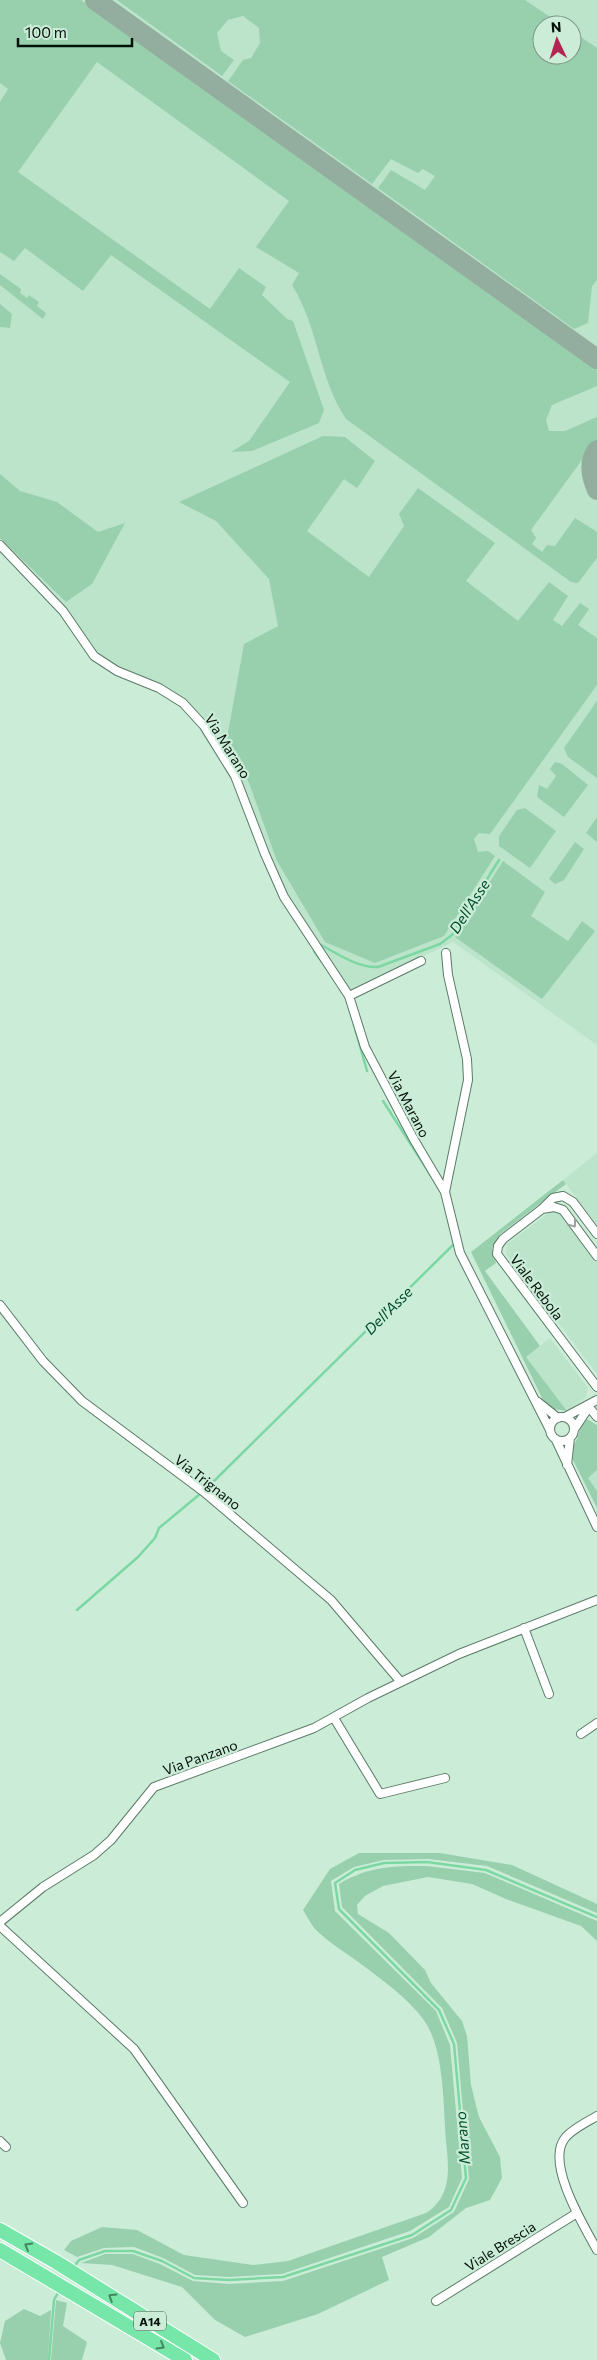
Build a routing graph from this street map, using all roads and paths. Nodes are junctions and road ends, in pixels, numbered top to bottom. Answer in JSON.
{"nodes":[{"id":1,"x":0,"y":545,"type":"edge"},
{"id":2,"x":446,"y":952,"type":"dead end"},
{"id":3,"x":421,"y":961,"type":"dead end"},
{"id":4,"x":349,"y":996,"type":"junction"},
{"id":5,"x":445,"y":1192,"type":"junction"},
{"id":6,"x":542,"y":1209,"type":"junction"},
{"id":7,"x":597,"y":1234,"type":"edge"},
{"id":8,"x":597,"y":1256,"type":"edge"},
{"id":9,"x":0,"y":1305,"type":"edge"},
{"id":10,"x":597,"y":1387,"type":"edge"},
{"id":11,"x":536,"y":1400,"type":"junction"},
{"id":12,"x":597,"y":1400,"type":"edge"},
{"id":13,"x":589,"y":1406,"type":"junction"},
{"id":14,"x":562,"y":1417,"type":"junction"},
{"id":15,"x":597,"y":1417,"type":"edge"},
{"id":16,"x":575,"y":1428,"type":"junction"},
{"id":17,"x":550,"y":1430,"type":"junction"},
{"id":18,"x":570,"y":1438,"type":"junction"},
{"id":19,"x":556,"y":1440,"type":"junction"},
{"id":20,"x":567,"y":1464,"type":"junction"},
{"id":21,"x":597,"y":1526,"type":"edge"},
{"id":22,"x":597,"y":1600,"type":"edge"},
{"id":23,"x":524,"y":1628,"type":"junction"},
{"id":24,"x":400,"y":1681,"type":"junction"},
{"id":25,"x":549,"y":1694,"type":"dead end"},
{"id":26,"x":334,"y":1718,"type":"junction"},
{"id":27,"x":597,"y":1723,"type":"edge"},
{"id":28,"x":581,"y":1734,"type":"dead end"},
{"id":29,"x":444,"y":1778,"type":"dead end"},
{"id":30,"x":0,"y":1922,"type":"edge"},
{"id":31,"x":0,"y":1926,"type":"edge"},
{"id":32,"x":597,"y":2116,"type":"edge"},
{"id":33,"x":242,"y":2203,"type":"dead end"},
{"id":34,"x":577,"y":2213,"type":"junction"},
{"id":35,"x":0,"y":2230,"type":"edge"},
{"id":36,"x":0,"y":2250,"type":"edge"},
{"id":37,"x":597,"y":2250,"type":"edge"},
{"id":38,"x":436,"y":2301,"type":"dead end"},
{"id":39,"x":185,"y":2360,"type":"edge"},
{"id":40,"x":213,"y":2360,"type":"edge"}],
"edges":[{"from":1,"to":4,"type":"street","name":"Via Marano"},
{"from":2,"to":5,"type":"street"},
{"from":3,"to":4,"type":"street"},
{"from":4,"to":5,"type":"street","name":"Via Marano"},
{"from":5,"to":11,"type":"street"},
{"from":6,"to":7,"type":"street","name":"Viale Rebola"},
{"from":6,"to":8,"type":"street","one_way":true},
{"from":6,"to":10,"type":"street","name":"Viale Rebola"},
{"from":9,"to":24,"type":"street","name":"Via Trignano"},
{"from":11,"to":14,"type":"street"},
{"from":11,"to":17,"type":"street"},
{"from":12,"to":13,"type":"street"},
{"from":13,"to":14,"type":"street"},
{"from":13,"to":15,"type":"street"},
{"from":13,"to":16,"type":"street"},
{"from":14,"to":16,"type":"street"},
{"from":14,"to":17,"type":"street"},
{"from":16,"to":18,"type":"street"},
{"from":17,"to":19,"type":"street"},
{"from":18,"to":19,"type":"street"},
{"from":18,"to":20,"type":"street"},
{"from":19,"to":20,"type":"street"},
{"from":20,"to":21,"type":"street"},
{"from":22,"to":23,"type":"street","name":"Via Panzano"},
{"from":23,"to":24,"type":"street","name":"Via Panzano"},
{"from":23,"to":25,"type":"street"},
{"from":24,"to":26,"type":"street","name":"Via Panzano"},
{"from":26,"to":29,"type":"street"},
{"from":26,"to":30,"type":"street","name":"Via Panzano"},
{"from":27,"to":28,"type":"street"},
{"from":31,"to":33,"type":"street"},
{"from":32,"to":34,"type":"street"},
{"from":34,"to":37,"type":"street"},
{"from":34,"to":38,"type":"street","name":"Viale Brescia"},
{"from":40,"to":35,"type":"highway","number":"A14","one_way":true},
{"from":36,"to":39,"type":"highway","number":"A14","one_way":true}]}
